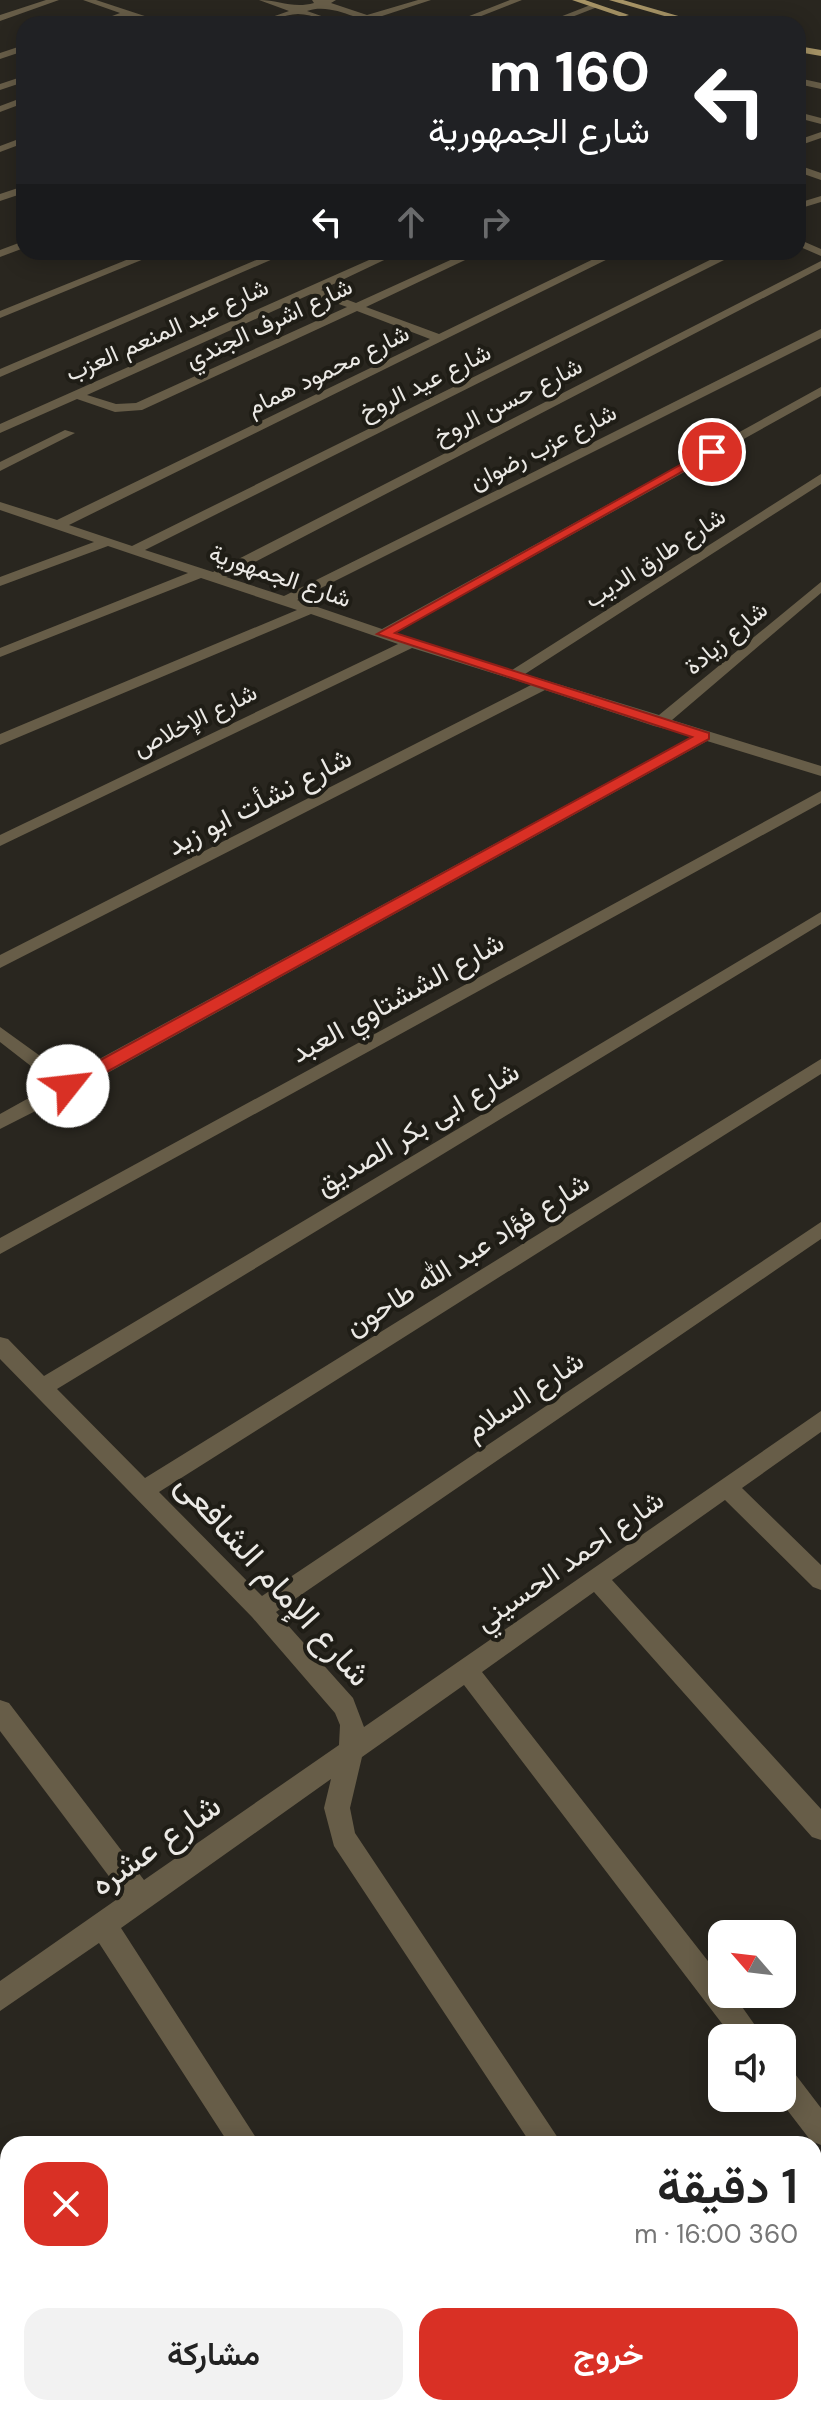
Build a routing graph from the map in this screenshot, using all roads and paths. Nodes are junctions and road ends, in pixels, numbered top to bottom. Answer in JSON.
{"nodes":[{"id":1,"x":55,"y":0,"type":"edge"},
{"id":2,"x":87,"y":0,"type":"edge"},
{"id":3,"x":263,"y":0,"type":"edge"},
{"id":4,"x":427,"y":0,"type":"edge"},
{"id":5,"x":518,"y":0,"type":"edge"},
{"id":6,"x":576,"y":0,"type":"edge"},
{"id":7,"x":613,"y":0,"type":"edge"},
{"id":8,"x":322,"y":1,"type":"edge"},
{"id":9,"x":596,"y":6,"type":"junction"},
{"id":10,"x":298,"y":11,"type":"junction"},
{"id":11,"x":128,"y":13,"type":"junction"},
{"id":12,"x":119,"y":16,"type":"edge"},
{"id":13,"x":138,"y":16,"type":"edge"},
{"id":14,"x":282,"y":16,"type":"edge"},
{"id":15,"x":314,"y":16,"type":"edge"},
{"id":16,"x":363,"y":16,"type":"edge"},
{"id":17,"x":375,"y":16,"type":"edge"},
{"id":18,"x":475,"y":16,"type":"edge"},
{"id":19,"x":568,"y":16,"type":"edge"},
{"id":20,"x":629,"y":16,"type":"edge"},
{"id":21,"x":672,"y":16,"type":"edge"},
{"id":22,"x":0,"y":18,"type":"edge"},
{"id":23,"x":136,"y":260,"type":"edge"},
{"id":24,"x":265,"y":260,"type":"edge"},
{"id":25,"x":378,"y":260,"type":"edge"},
{"id":26,"x":459,"y":260,"type":"edge"},
{"id":27,"x":601,"y":260,"type":"edge"},
{"id":28,"x":719,"y":260,"type":"edge"},
{"id":29,"x":821,"y":264,"type":"edge"},
{"id":30,"x":311,"y":290,"type":"junction"},
{"id":31,"x":356,"y":307,"type":"junction"},
{"id":32,"x":0,"y":315,"type":"edge"},
{"id":33,"x":821,"y":333,"type":"edge"},
{"id":34,"x":441,"y":339,"type":"junction"},
{"id":35,"x":0,"y":373,"type":"edge"},
{"id":36,"x":821,"y":391,"type":"edge"},
{"id":37,"x":76,"y":395,"type":"junction"},
{"id":38,"x":0,"y":429,"type":"edge"},
{"id":39,"x":69,"y":433,"type":"dead end"},
{"id":40,"x":0,"y":467,"type":"edge"},
{"id":41,"x":821,"y":478,"type":"edge"},
{"id":42,"x":3,"y":510,"type":"edge"},
{"id":43,"x":58,"y":525,"type":"junction"},
{"id":44,"x":107,"y":542,"type":"junction"},
{"id":45,"x":134,"y":550,"type":"junction"},
{"id":46,"x":208,"y":575,"type":"junction"},
{"id":47,"x":0,"y":582,"type":"edge"},
{"id":48,"x":821,"y":586,"type":"edge"},
{"id":49,"x":285,"y":601,"type":"junction"},
{"id":50,"x":311,"y":609,"type":"junction"},
{"id":51,"x":383,"y":634,"type":"junction"},
{"id":52,"x":411,"y":643,"type":"junction"},
{"id":53,"x":0,"y":653,"type":"edge"},
{"id":54,"x":512,"y":676,"type":"junction"},
{"id":55,"x":543,"y":685,"type":"junction"},
{"id":56,"x":659,"y":723,"type":"junction"},
{"id":57,"x":704,"y":736,"type":"junction"},
{"id":58,"x":0,"y":740,"type":"edge"},
{"id":59,"x":821,"y":771,"type":"edge"},
{"id":60,"x":821,"y":796,"type":"edge"},
{"id":61,"x":0,"y":841,"type":"edge"},
{"id":62,"x":821,"y":917,"type":"edge"},
{"id":63,"x":0,"y":962,"type":"edge"},
{"id":64,"x":0,"y":1033,"type":"edge"},
{"id":65,"x":821,"y":1065,"type":"edge"},
{"id":66,"x":68,"y":1086,"type":"junction"},
{"id":67,"x":0,"y":1122,"type":"edge"},
{"id":68,"x":821,"y":1229,"type":"edge"},
{"id":69,"x":0,"y":1247,"type":"edge"},
{"id":70,"x":0,"y":1345,"type":"edge"},
{"id":71,"x":42,"y":1388,"type":"junction"},
{"id":72,"x":821,"y":1420,"type":"edge"},
{"id":73,"x":726,"y":1487,"type":"junction"},
{"id":74,"x":143,"y":1491,"type":"junction"},
{"id":75,"x":596,"y":1578,"type":"junction"},
{"id":76,"x":821,"y":1580,"type":"edge"},
{"id":77,"x":260,"y":1610,"type":"junction"},
{"id":78,"x":466,"y":1669,"type":"junction"},
{"id":79,"x":0,"y":1711,"type":"edge"},
{"id":80,"x":351,"y":1750,"type":"junction"},
{"id":81,"x":821,"y":1828,"type":"edge"},
{"id":82,"x":142,"y":1899,"type":"junction"},
{"id":83,"x":103,"y":1925,"type":"junction"},
{"id":84,"x":0,"y":1997,"type":"edge"},
{"id":85,"x":739,"y":2024,"type":"edge"},
{"id":86,"x":796,"y":2098,"type":"edge"},
{"id":87,"x":821,"y":2131,"type":"edge"},
{"id":88,"x":241,"y":2136,"type":"edge"},
{"id":89,"x":543,"y":2136,"type":"edge"}],
"edges":[{"from":1,"to":22,"type":"street"},
{"from":2,"to":11,"type":"street"},
{"from":3,"to":10,"type":"street"},
{"from":4,"to":17,"type":"street"},
{"from":5,"to":18,"type":"street"},
{"from":6,"to":9,"type":"main road"},
{"from":7,"to":21,"type":"main road"},
{"from":8,"to":10,"type":"street"},
{"from":8,"to":16,"type":"street"},
{"from":9,"to":19,"type":"street"},
{"from":9,"to":20,"type":"main road"},
{"from":10,"to":14,"type":"street"},
{"from":10,"to":15,"type":"street"},
{"from":11,"to":12,"type":"street"},
{"from":11,"to":13,"type":"street"},
{"from":23,"to":32,"type":"street"},
{"from":24,"to":35,"type":"street"},
{"from":25,"to":30,"type":"street","name":"شارع عبد المنعم العزب"},
{"from":26,"to":31,"type":"street","name":"شارع اشرف الجندي"},
{"from":27,"to":34,"type":"street","name":"شارع محمود همام"},
{"from":28,"to":45,"type":"street","name":"شارع عيد الروخ"},
{"from":29,"to":46,"type":"street","name":"شارع حسن الروخ"},
{"from":30,"to":31,"type":"street"},
{"from":30,"to":37,"type":"street","name":"شارع عبد المنعم العزب"},
{"from":31,"to":34,"type":"street"},
{"from":31,"to":37,"type":"street","name":"شارع اشرف الجندي"},
{"from":33,"to":49,"type":"street","name":"شارع عزب رضوان"},
{"from":34,"to":43,"type":"street","name":"شارع محمود همام"},
{"from":36,"to":51,"type":"street"},
{"from":37,"to":38,"type":"street","name":"شارع عبد المنعم العزب"},
{"from":39,"to":40,"type":"street"},
{"from":41,"to":54,"type":"street","name":"شارع طارق الديب"},
{"from":42,"to":43,"type":"street","name":"شارع الجمهورية"},
{"from":43,"to":44,"type":"street","name":"شارع الجمهورية"},
{"from":44,"to":45,"type":"street","name":"شارع الجمهورية"},
{"from":44,"to":47,"type":"street"},
{"from":45,"to":46,"type":"street","name":"شارع الجمهورية"},
{"from":46,"to":49,"type":"street","name":"شارع الجمهورية"},
{"from":46,"to":53,"type":"street","name":"شارع حسن الروخ"},
{"from":48,"to":56,"type":"street","name":"شارع زيادة"},
{"from":49,"to":50,"type":"street","name":"شارع الجمهورية"},
{"from":50,"to":51,"type":"street","name":"شارع الجمهورية"},
{"from":50,"to":58,"type":"street"},
{"from":51,"to":52,"type":"street","name":"شارع الجمهورية"},
{"from":52,"to":54,"type":"street","name":"شارع الجمهورية"},
{"from":52,"to":61,"type":"street","name":"شارع الإخلاص"},
{"from":54,"to":55,"type":"street","name":"شارع الجمهورية"},
{"from":55,"to":56,"type":"street","name":"شارع الجمهورية"},
{"from":55,"to":63,"type":"street","name":"شارع نشأت ابو زيد"},
{"from":56,"to":57,"type":"street","name":"شارع الجمهورية"},
{"from":57,"to":59,"type":"street","name":"شارع الجمهورية"},
{"from":57,"to":66,"type":"street"},
{"from":60,"to":69,"type":"street","name":"شارع الششتاوي العبد"},
{"from":62,"to":71,"type":"street","name":"شارع ابى بكر الصديق"},
{"from":64,"to":66,"type":"street"},
{"from":65,"to":74,"type":"street","name":"شارع فؤاد عبد الله طاحون"},
{"from":66,"to":67,"type":"street"},
{"from":68,"to":77,"type":"street","name":"شارع السلام"},
{"from":70,"to":71,"type":"street","name":"شارع الإمام الشافعى"},
{"from":71,"to":74,"type":"street","name":"شارع الإمام الشافعى"},
{"from":72,"to":73,"type":"street","name":"شارع احمد الحسيني"},
{"from":73,"to":75,"type":"street","name":"شارع احمد الحسيني"},
{"from":73,"to":76,"type":"street"},
{"from":74,"to":77,"type":"street","name":"شارع الإمام الشافعى"},
{"from":75,"to":78,"type":"street","name":"شارع احمد الحسيني"},
{"from":75,"to":81,"type":"street"},
{"from":77,"to":80,"type":"street","name":"شارع الإمام الشافعى"},
{"from":78,"to":80,"type":"street","name":"شارع احمد الحسيني"},
{"from":78,"to":85,"type":"street"},
{"from":79,"to":82,"type":"street"},
{"from":80,"to":82,"type":"street","name":"شارع عشره"},
{"from":80,"to":89,"type":"street","name":"شارع الإمام الشافعى"},
{"from":82,"to":83,"type":"street","name":"شارع عشره"},
{"from":83,"to":84,"type":"street","name":"شارع عشره"},
{"from":83,"to":88,"type":"street"},
{"from":86,"to":87,"type":"street"}]}
